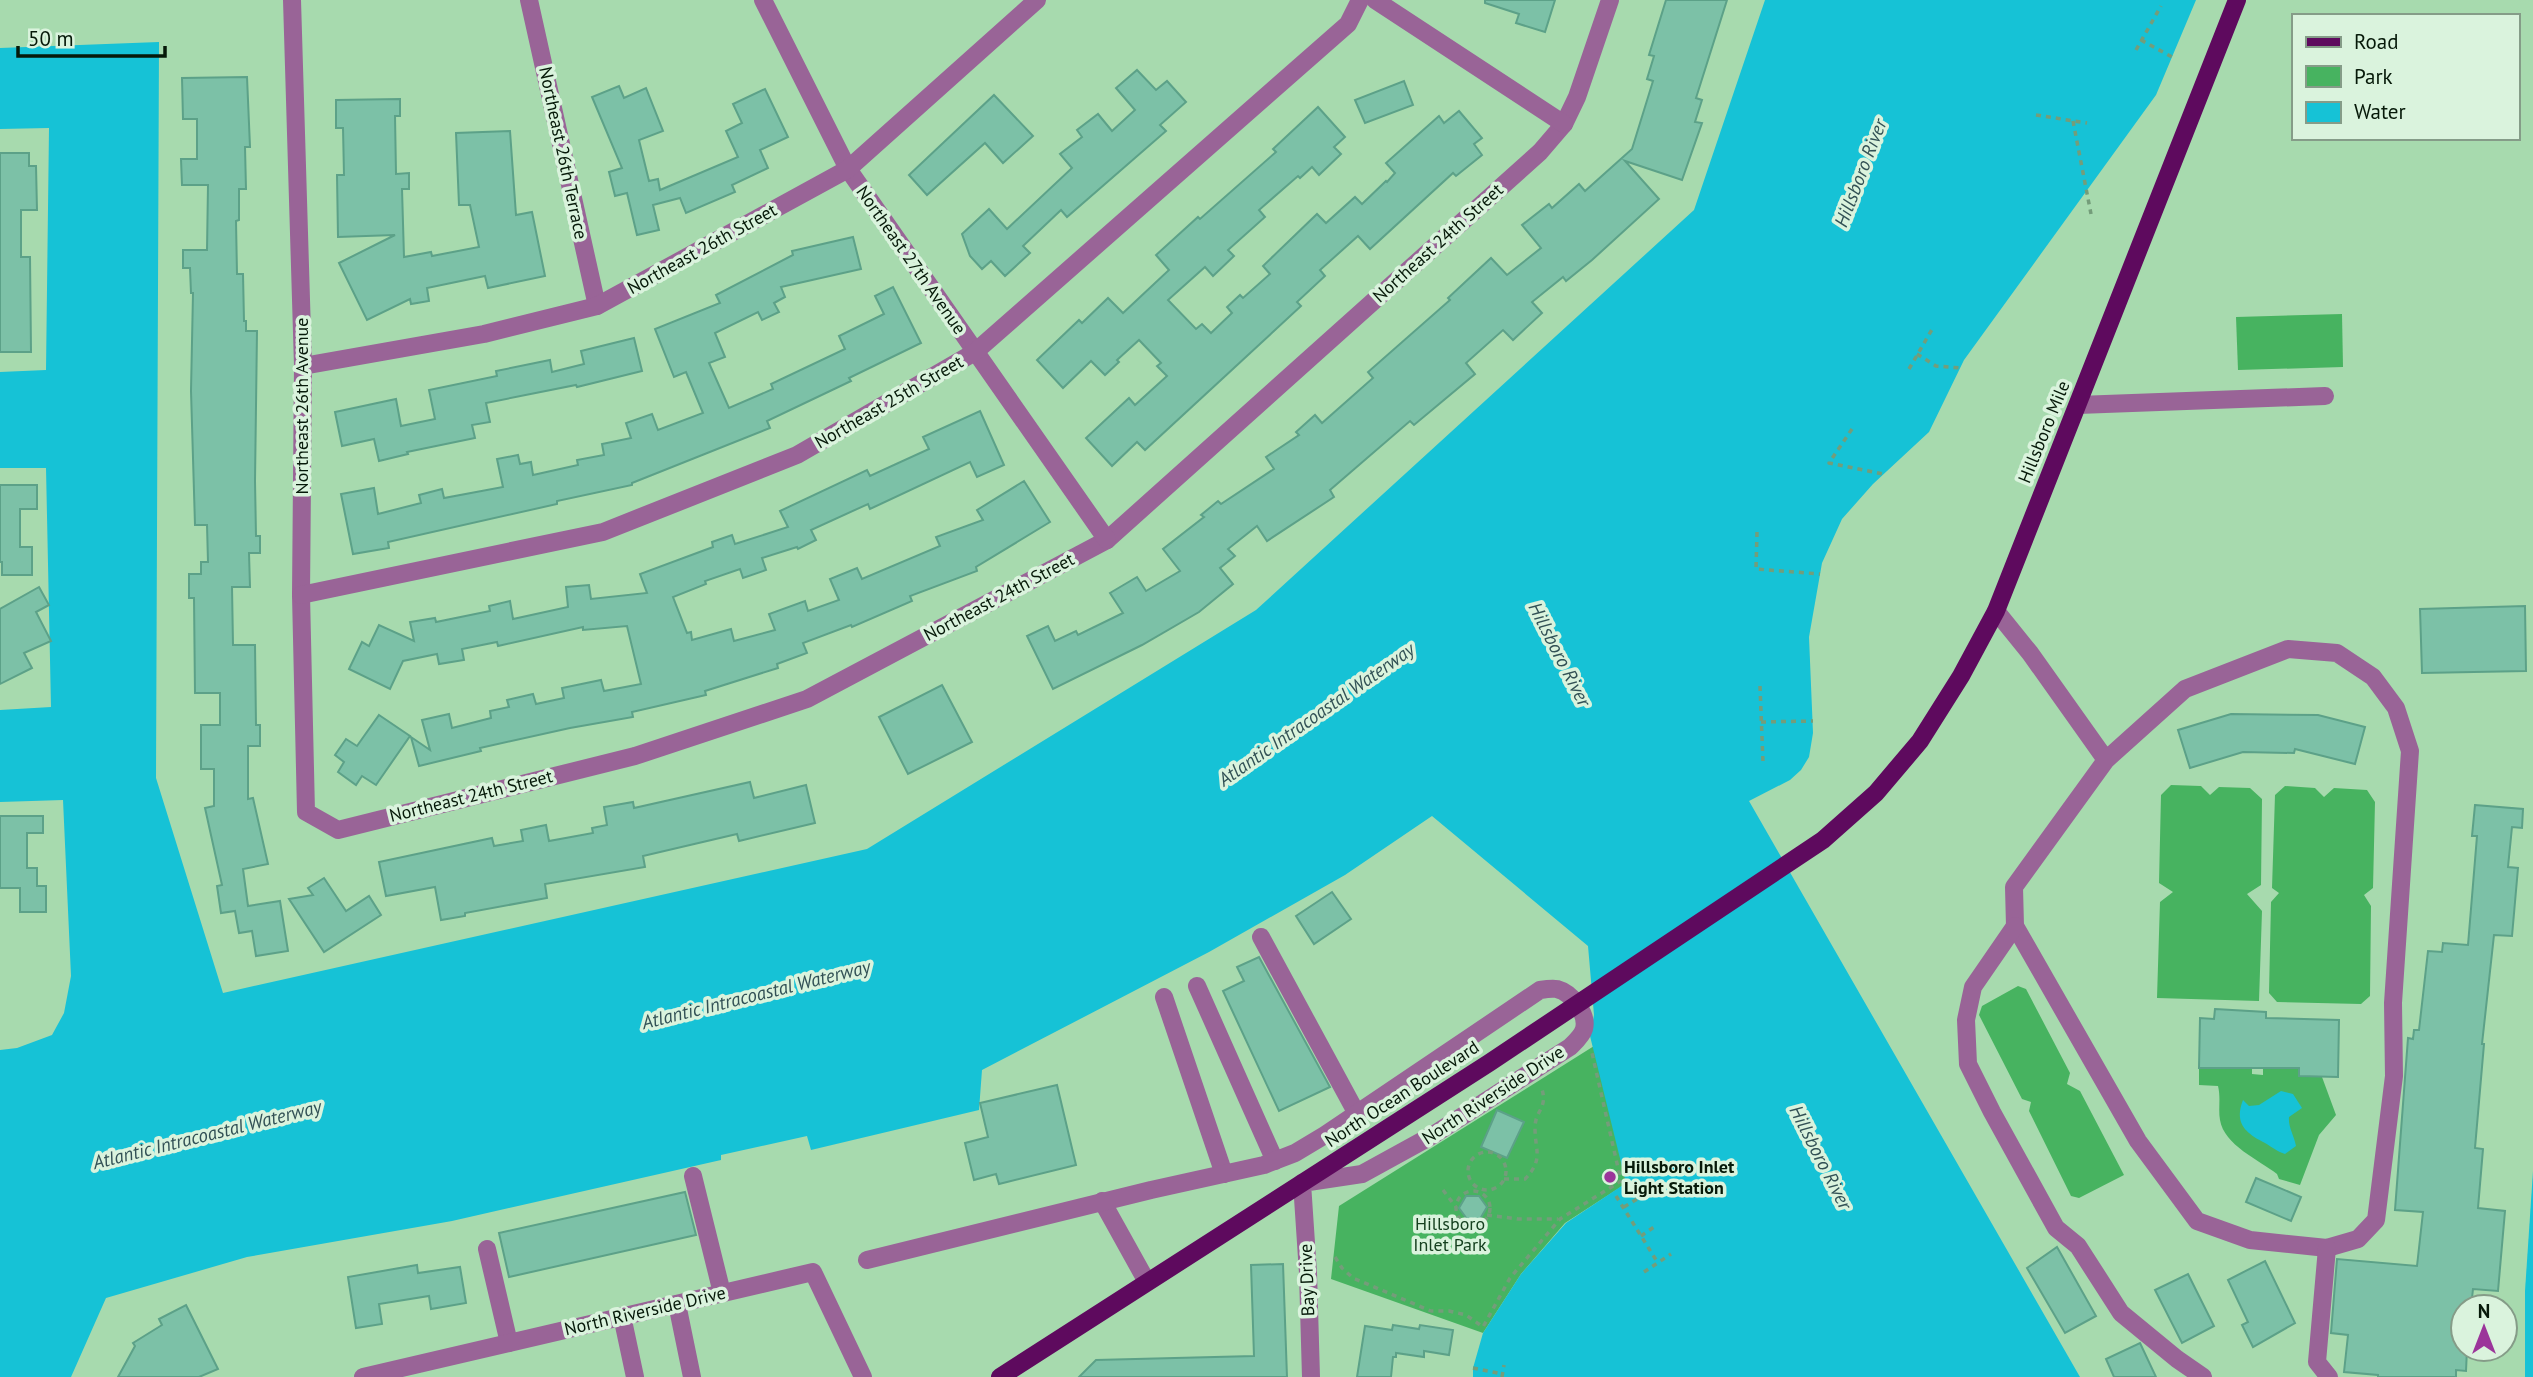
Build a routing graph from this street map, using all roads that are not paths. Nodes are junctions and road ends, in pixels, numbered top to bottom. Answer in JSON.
{"nodes":[{"id":1,"x":292,"y":0,"type":"edge"},
{"id":2,"x":529,"y":0,"type":"edge"},
{"id":3,"x":763,"y":0,"type":"edge"},
{"id":4,"x":1037,"y":0,"type":"edge"},
{"id":5,"x":1360,"y":0,"type":"edge"},
{"id":6,"x":1375,"y":0,"type":"edge"},
{"id":7,"x":1610,"y":0,"type":"edge"},
{"id":8,"x":2237,"y":0,"type":"edge"},
{"id":9,"x":1564,"y":124,"type":"junction"},
{"id":10,"x":848,"y":169,"type":"junction"},
{"id":11,"x":597,"y":306,"type":"junction"},
{"id":12,"x":975,"y":352,"type":"junction"},
{"id":13,"x":303,"y":366,"type":"junction"},
{"id":14,"x":2325,"y":396,"type":"dead end"},
{"id":15,"x":2078,"y":405,"type":"junction"},
{"id":16,"x":1107,"y":540,"type":"junction"},
{"id":17,"x":301,"y":595,"type":"junction"},
{"id":18,"x":1996,"y":611,"type":"junction"},
{"id":19,"x":2106,"y":760,"type":"junction"},
{"id":20,"x":306,"y":812,"type":"joint"},
{"id":21,"x":1823,"y":840,"type":"joint"},
{"id":22,"x":2015,"y":926,"type":"junction"},
{"id":23,"x":1261,"y":937,"type":"dead end"},
{"id":24,"x":1197,"y":986,"type":"dead end"},
{"id":25,"x":1164,"y":997,"type":"dead end"},
{"id":26,"x":1357,"y":1114,"type":"junction"},
{"id":27,"x":1275,"y":1161,"type":"junction"},
{"id":28,"x":1224,"y":1174,"type":"junction"},
{"id":29,"x":693,"y":1176,"type":"dead end"},
{"id":30,"x":1301,"y":1183,"type":"junction"},
{"id":31,"x":1102,"y":1201,"type":"junction"},
{"id":32,"x":2326,"y":1248,"type":"junction"},
{"id":33,"x":487,"y":1250,"type":"dead end"},
{"id":34,"x":867,"y":1260,"type":"dead end"},
{"id":35,"x":1147,"y":1282,"type":"junction"},
{"id":36,"x":722,"y":1293,"type":"junction"},
{"id":37,"x":677,"y":1304,"type":"junction"},
{"id":38,"x":622,"y":1316,"type":"junction"},
{"id":39,"x":509,"y":1343,"type":"junction"},
{"id":40,"x":1007,"y":1375,"type":"edge"},
{"id":41,"x":363,"y":1377,"type":"edge"},
{"id":42,"x":635,"y":1377,"type":"edge"},
{"id":43,"x":692,"y":1377,"type":"edge"},
{"id":44,"x":863,"y":1377,"type":"edge"},
{"id":45,"x":1311,"y":1377,"type":"edge"},
{"id":46,"x":2203,"y":1377,"type":"edge"},
{"id":47,"x":2329,"y":1377,"type":"edge"}],
"edges":[{"from":1,"to":13,"type":"street","name":"Northeast 26th Avenue"},
{"from":2,"to":11,"type":"street","name":"Northeast 26th Terrace"},
{"from":3,"to":10,"type":"street","name":"Northeast 27th Avenue"},
{"from":4,"to":10,"type":"street","name":"Northeast 26th Street"},
{"from":5,"to":12,"type":"street","name":"Northeast 25th Street"},
{"from":6,"to":9,"type":"street"},
{"from":7,"to":9,"type":"street","name":"Northeast 24th Street"},
{"from":8,"to":15,"type":"main road","name":"Hillsboro Mile"},
{"from":9,"to":16,"type":"street","name":"Northeast 24th Street"},
{"from":10,"to":11,"type":"street","name":"Northeast 26th Street"},
{"from":10,"to":12,"type":"street","name":"Northeast 27th Avenue"},
{"from":11,"to":13,"type":"street","name":"Northeast 26th Street"},
{"from":12,"to":16,"type":"street","name":"Northeast 27th Avenue"},
{"from":12,"to":17,"type":"street","name":"Northeast 25th Street"},
{"from":13,"to":17,"type":"street","name":"Northeast 26th Avenue"},
{"from":14,"to":15,"type":"street"},
{"from":15,"to":18,"type":"main road","name":"Hillsboro Mile"},
{"from":16,"to":20,"type":"street","name":"Northeast 24th Street"},
{"from":17,"to":20,"type":"street","name":"Northeast 26th Avenue"},
{"from":18,"to":19,"type":"street"},
{"from":18,"to":21,"type":"main road","name":"Hillsboro Mile"},
{"from":19,"to":22,"type":"street"},
{"from":19,"to":32,"type":"street"},
{"from":21,"to":30,"type":"main road","name":"North Ocean Boulevard"},
{"from":22,"to":32,"type":"street"},
{"from":22,"to":46,"type":"street"},
{"from":23,"to":26,"type":"street"},
{"from":24,"to":27,"type":"street"},
{"from":25,"to":28,"type":"street"},
{"from":26,"to":27,"type":"street","name":"North Riverside Drive"},
{"from":26,"to":30,"type":"street","name":"North Riverside Drive"},
{"from":27,"to":28,"type":"street","name":"North Riverside Drive"},
{"from":28,"to":31,"type":"street","name":"North Riverside Drive"},
{"from":29,"to":36,"type":"street"},
{"from":30,"to":35,"type":"main road","name":"North Ocean Boulevard"},
{"from":30,"to":45,"type":"street","name":"Bay Drive"},
{"from":31,"to":34,"type":"street","name":"North Riverside Drive"},
{"from":31,"to":35,"type":"street"},
{"from":32,"to":47,"type":"street"},
{"from":33,"to":39,"type":"street"},
{"from":35,"to":40,"type":"main road","name":"North Ocean Boulevard"},
{"from":36,"to":37,"type":"street","name":"North Riverside Drive"},
{"from":36,"to":44,"type":"street","name":"North Riverside Drive"},
{"from":37,"to":38,"type":"street","name":"North Riverside Drive"},
{"from":37,"to":43,"type":"street"},
{"from":38,"to":39,"type":"street","name":"North Riverside Drive"},
{"from":38,"to":42,"type":"street"},
{"from":39,"to":41,"type":"street","name":"North Riverside Drive"}]}
